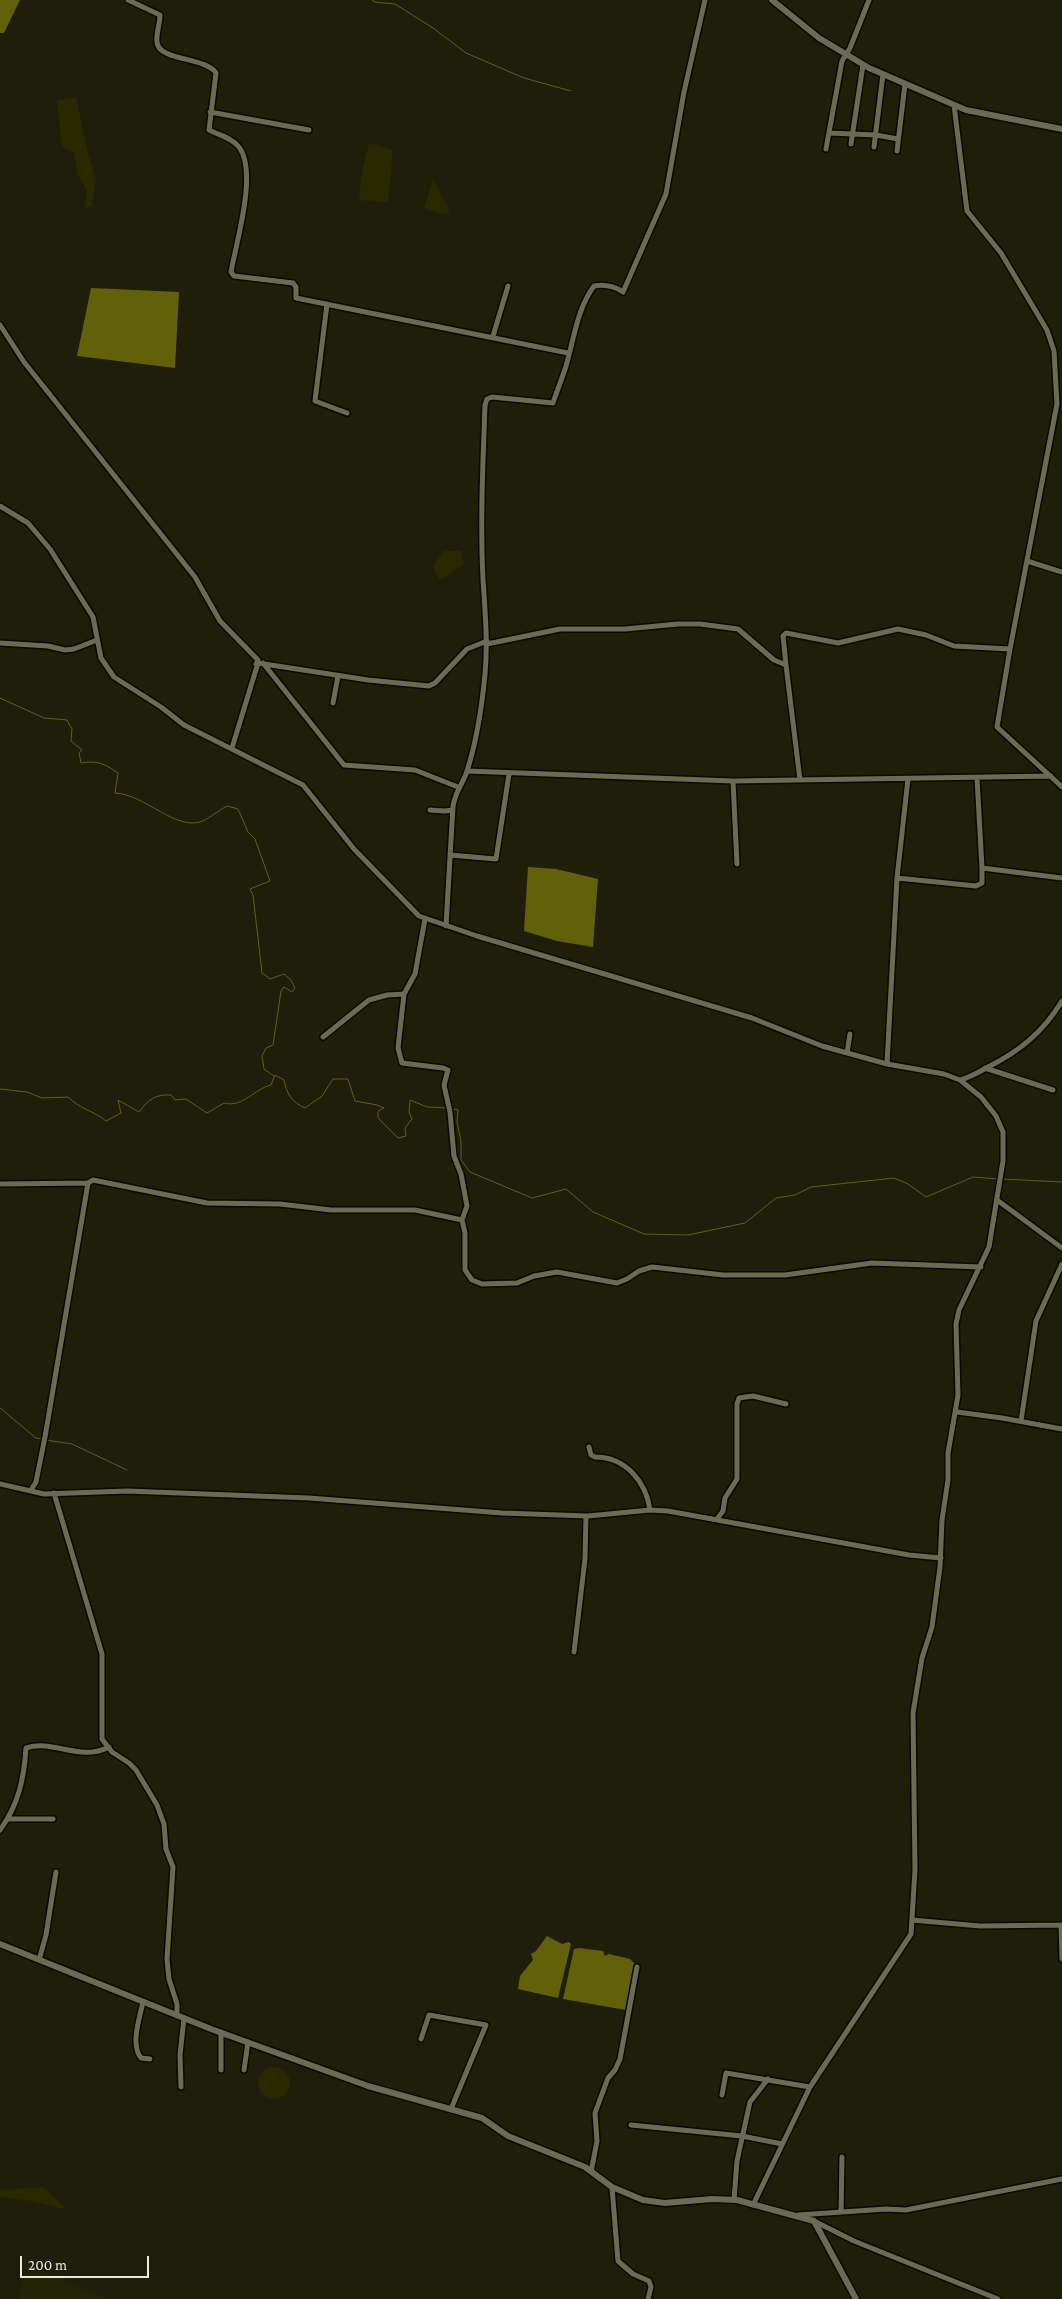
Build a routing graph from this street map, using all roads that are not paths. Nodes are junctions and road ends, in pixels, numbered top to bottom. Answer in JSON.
{"nodes":[{"id":1,"x":128,"y":0,"type":"edge"},
{"id":2,"x":705,"y":0,"type":"edge"},
{"id":3,"x":772,"y":0,"type":"edge"},
{"id":4,"x":869,"y":0,"type":"edge"},
{"id":5,"x":845,"y":54,"type":"junction"},
{"id":6,"x":862,"y":66,"type":"junction"},
{"id":7,"x":883,"y":74,"type":"junction"},
{"id":8,"x":905,"y":84,"type":"junction"},
{"id":9,"x":954,"y":105,"type":"junction"},
{"id":10,"x":210,"y":112,"type":"junction"},
{"id":11,"x":1062,"y":128,"type":"edge"},
{"id":12,"x":309,"y":130,"type":"dead end"},
{"id":13,"x":829,"y":133,"type":"junction"},
{"id":14,"x":853,"y":134,"type":"junction"},
{"id":15,"x":876,"y":135,"type":"junction"},
{"id":16,"x":898,"y":140,"type":"junction"},
{"id":17,"x":851,"y":144,"type":"dead end"},
{"id":18,"x":874,"y":147,"type":"dead end"},
{"id":19,"x":826,"y":149,"type":"dead end"},
{"id":20,"x":897,"y":150,"type":"dead end"},
{"id":21,"x":508,"y":286,"type":"dead end"},
{"id":22,"x":327,"y":304,"type":"junction"},
{"id":23,"x":0,"y":325,"type":"edge"},
{"id":24,"x":493,"y":336,"type":"junction"},
{"id":25,"x":568,"y":353,"type":"junction"},
{"id":26,"x":347,"y":413,"type":"dead end"},
{"id":27,"x":0,"y":506,"type":"edge"},
{"id":28,"x":1027,"y":561,"type":"junction"},
{"id":29,"x":1062,"y":572,"type":"edge"},
{"id":30,"x":97,"y":640,"type":"junction"},
{"id":31,"x":487,"y":642,"type":"junction"},
{"id":32,"x":0,"y":643,"type":"edge"},
{"id":33,"x":1010,"y":649,"type":"junction"},
{"id":34,"x":263,"y":663,"type":"junction"},
{"id":35,"x":256,"y":664,"type":"junction"},
{"id":36,"x":786,"y":665,"type":"junction"},
{"id":37,"x":338,"y":676,"type":"junction"},
{"id":38,"x":333,"y":703,"type":"dead end"},
{"id":39,"x":232,"y":748,"type":"junction"},
{"id":40,"x":467,"y":771,"type":"junction"},
{"id":41,"x":509,"y":774,"type":"junction"},
{"id":42,"x":1050,"y":776,"type":"junction"},
{"id":43,"x":977,"y":778,"type":"junction"},
{"id":44,"x":908,"y":779,"type":"junction"},
{"id":45,"x":800,"y":780,"type":"junction"},
{"id":46,"x":733,"y":781,"type":"junction"},
{"id":47,"x":458,"y":787,"type":"junction"},
{"id":48,"x":1062,"y":787,"type":"edge"},
{"id":49,"x":430,"y":810,"type":"dead end"},
{"id":50,"x":453,"y":810,"type":"junction"},
{"id":51,"x":450,"y":854,"type":"junction"},
{"id":52,"x":737,"y":864,"type":"dead end"},
{"id":53,"x":982,"y":868,"type":"junction"},
{"id":54,"x":897,"y":878,"type":"junction"},
{"id":55,"x":1062,"y":878,"type":"edge"},
{"id":56,"x":425,"y":920,"type":"junction"},
{"id":57,"x":446,"y":926,"type":"junction"},
{"id":58,"x":404,"y":994,"type":"junction"},
{"id":59,"x":1062,"y":1001,"type":"edge"},
{"id":60,"x":850,"y":1034,"type":"dead end"},
{"id":61,"x":323,"y":1037,"type":"dead end"},
{"id":62,"x":847,"y":1053,"type":"junction"},
{"id":63,"x":887,"y":1064,"type":"junction"},
{"id":64,"x":986,"y":1068,"type":"junction"},
{"id":65,"x":960,"y":1080,"type":"junction"},
{"id":66,"x":1053,"y":1090,"type":"dead end"},
{"id":67,"x":88,"y":1182,"type":"junction"},
{"id":68,"x":0,"y":1184,"type":"edge"},
{"id":69,"x":997,"y":1200,"type":"junction"},
{"id":70,"x":462,"y":1220,"type":"junction"},
{"id":71,"x":1062,"y":1248,"type":"edge"},
{"id":72,"x":1062,"y":1264,"type":"edge"},
{"id":73,"x":982,"y":1267,"type":"junction"},
{"id":74,"x":786,"y":1404,"type":"dead end"},
{"id":75,"x":957,"y":1412,"type":"junction"},
{"id":76,"x":1021,"y":1421,"type":"junction"},
{"id":77,"x":1062,"y":1430,"type":"edge"},
{"id":78,"x":589,"y":1447,"type":"dead end"},
{"id":79,"x":0,"y":1484,"type":"edge"},
{"id":80,"x":31,"y":1490,"type":"junction"},
{"id":81,"x":54,"y":1493,"type":"junction"},
{"id":82,"x":650,"y":1510,"type":"junction"},
{"id":83,"x":586,"y":1516,"type":"junction"},
{"id":84,"x":717,"y":1519,"type":"junction"},
{"id":85,"x":941,"y":1558,"type":"junction"},
{"id":86,"x":574,"y":1652,"type":"dead end"},
{"id":87,"x":109,"y":1747,"type":"junction"},
{"id":88,"x":53,"y":1819,"type":"dead end"},
{"id":89,"x":8,"y":1820,"type":"junction"},
{"id":90,"x":0,"y":1830,"type":"edge"},
{"id":91,"x":56,"y":1872,"type":"dead end"},
{"id":92,"x":912,"y":1920,"type":"junction"},
{"id":93,"x":1061,"y":1925,"type":"edge"},
{"id":94,"x":0,"y":1944,"type":"edge"},
{"id":95,"x":1062,"y":1959,"type":"edge"},
{"id":96,"x":39,"y":1960,"type":"junction"},
{"id":97,"x":637,"y":1967,"type":"dead end"},
{"id":98,"x":143,"y":2002,"type":"junction"},
{"id":99,"x":177,"y":2015,"type":"junction"},
{"id":100,"x":184,"y":2018,"type":"junction"},
{"id":101,"x":221,"y":2032,"type":"junction"},
{"id":102,"x":421,"y":2039,"type":"dead end"},
{"id":103,"x":248,"y":2042,"type":"junction"},
{"id":104,"x":150,"y":2060,"type":"dead end"},
{"id":105,"x":222,"y":2070,"type":"dead end"},
{"id":106,"x":244,"y":2070,"type":"dead end"},
{"id":107,"x":768,"y":2079,"type":"junction"},
{"id":108,"x":180,"y":2087,"type":"dead end"},
{"id":109,"x":810,"y":2087,"type":"junction"},
{"id":110,"x":722,"y":2094,"type":"dead end"},
{"id":111,"x":451,"y":2109,"type":"junction"},
{"id":112,"x":632,"y":2125,"type":"dead end"},
{"id":113,"x":742,"y":2136,"type":"junction"},
{"id":114,"x":782,"y":2144,"type":"junction"},
{"id":115,"x":842,"y":2156,"type":"dead end"},
{"id":116,"x":591,"y":2172,"type":"junction"},
{"id":117,"x":1062,"y":2179,"type":"edge"},
{"id":118,"x":612,"y":2187,"type":"junction"},
{"id":119,"x":734,"y":2200,"type":"junction"},
{"id":120,"x":753,"y":2205,"type":"junction"},
{"id":121,"x":841,"y":2212,"type":"junction"},
{"id":122,"x":798,"y":2215,"type":"junction"},
{"id":123,"x":814,"y":2221,"type":"junction"},
{"id":124,"x":648,"y":2299,"type":"edge"},
{"id":125,"x":856,"y":2299,"type":"edge"},
{"id":126,"x":998,"y":2299,"type":"edge"}],
"edges":[{"from":1,"to":10,"type":"street"},
{"from":2,"to":25,"type":"street"},
{"from":3,"to":5,"type":"street"},
{"from":4,"to":5,"type":"street"},
{"from":5,"to":6,"type":"street"},
{"from":5,"to":13,"type":"street"},
{"from":6,"to":7,"type":"street"},
{"from":6,"to":14,"type":"street"},
{"from":7,"to":8,"type":"street"},
{"from":7,"to":15,"type":"street"},
{"from":8,"to":9,"type":"street"},
{"from":8,"to":16,"type":"street"},
{"from":9,"to":11,"type":"street"},
{"from":9,"to":28,"type":"street"},
{"from":10,"to":12,"type":"street"},
{"from":10,"to":22,"type":"street"},
{"from":13,"to":14,"type":"street"},
{"from":13,"to":19,"type":"street"},
{"from":14,"to":15,"type":"street"},
{"from":14,"to":17,"type":"street"},
{"from":15,"to":16,"type":"street"},
{"from":15,"to":18,"type":"street"},
{"from":16,"to":20,"type":"street"},
{"from":21,"to":24,"type":"street"},
{"from":22,"to":24,"type":"street"},
{"from":22,"to":26,"type":"street"},
{"from":23,"to":35,"type":"street"},
{"from":24,"to":25,"type":"street"},
{"from":25,"to":31,"type":"street"},
{"from":27,"to":30,"type":"street"},
{"from":28,"to":29,"type":"street"},
{"from":28,"to":33,"type":"street"},
{"from":30,"to":32,"type":"street"},
{"from":30,"to":39,"type":"street"},
{"from":31,"to":36,"type":"street"},
{"from":31,"to":37,"type":"street"},
{"from":31,"to":40,"type":"street"},
{"from":33,"to":36,"type":"street"},
{"from":33,"to":42,"type":"street"},
{"from":34,"to":35,"type":"street"},
{"from":34,"to":37,"type":"street"},
{"from":34,"to":47,"type":"street"},
{"from":35,"to":39,"type":"street"},
{"from":36,"to":45,"type":"street"},
{"from":37,"to":38,"type":"street"},
{"from":39,"to":56,"type":"street"},
{"from":40,"to":41,"type":"street"},
{"from":40,"to":47,"type":"street"},
{"from":41,"to":46,"type":"street"},
{"from":41,"to":51,"type":"street"},
{"from":42,"to":43,"type":"street"},
{"from":42,"to":48,"type":"street"},
{"from":43,"to":44,"type":"street"},
{"from":43,"to":53,"type":"street"},
{"from":44,"to":45,"type":"street"},
{"from":44,"to":54,"type":"street"},
{"from":45,"to":46,"type":"street"},
{"from":46,"to":52,"type":"street"},
{"from":47,"to":50,"type":"street"},
{"from":49,"to":50,"type":"street"},
{"from":50,"to":51,"type":"street"},
{"from":51,"to":57,"type":"street"},
{"from":53,"to":54,"type":"street"},
{"from":53,"to":55,"type":"street"},
{"from":54,"to":63,"type":"street"},
{"from":56,"to":57,"type":"street"},
{"from":56,"to":58,"type":"street"},
{"from":57,"to":62,"type":"street"},
{"from":58,"to":61,"type":"street"},
{"from":58,"to":70,"type":"street"},
{"from":59,"to":64,"type":"street"},
{"from":60,"to":62,"type":"street"},
{"from":62,"to":63,"type":"street"},
{"from":63,"to":65,"type":"street"},
{"from":64,"to":65,"type":"street"},
{"from":64,"to":66,"type":"street"},
{"from":65,"to":69,"type":"street"},
{"from":67,"to":68,"type":"street"},
{"from":67,"to":70,"type":"street"},
{"from":67,"to":80,"type":"street"},
{"from":69,"to":71,"type":"street"},
{"from":69,"to":73,"type":"street"},
{"from":70,"to":73,"type":"street"},
{"from":72,"to":76,"type":"street"},
{"from":73,"to":75,"type":"street"},
{"from":74,"to":84,"type":"street"},
{"from":75,"to":76,"type":"street"},
{"from":75,"to":85,"type":"street"},
{"from":76,"to":77,"type":"street"},
{"from":78,"to":82,"type":"street"},
{"from":79,"to":80,"type":"street"},
{"from":80,"to":81,"type":"street"},
{"from":81,"to":83,"type":"street"},
{"from":81,"to":87,"type":"street"},
{"from":82,"to":83,"type":"street"},
{"from":82,"to":84,"type":"street"},
{"from":83,"to":86,"type":"street"},
{"from":84,"to":85,"type":"street"},
{"from":85,"to":92,"type":"street"},
{"from":87,"to":89,"type":"street"},
{"from":87,"to":99,"type":"street"},
{"from":88,"to":89,"type":"street"},
{"from":89,"to":90,"type":"street"},
{"from":91,"to":96,"type":"street"},
{"from":92,"to":93,"type":"street"},
{"from":92,"to":109,"type":"street"},
{"from":93,"to":95,"type":"street"},
{"from":94,"to":96,"type":"street"},
{"from":96,"to":98,"type":"street"},
{"from":97,"to":116,"type":"street"},
{"from":98,"to":99,"type":"street"},
{"from":98,"to":104,"type":"street"},
{"from":99,"to":100,"type":"street"},
{"from":100,"to":101,"type":"street"},
{"from":100,"to":108,"type":"street"},
{"from":101,"to":103,"type":"street"},
{"from":101,"to":105,"type":"street"},
{"from":102,"to":111,"type":"street"},
{"from":103,"to":106,"type":"street"},
{"from":103,"to":111,"type":"street"},
{"from":107,"to":109,"type":"street"},
{"from":107,"to":110,"type":"street"},
{"from":107,"to":113,"type":"street"},
{"from":109,"to":114,"type":"street"},
{"from":111,"to":116,"type":"street"},
{"from":112,"to":113,"type":"street"},
{"from":113,"to":114,"type":"street"},
{"from":113,"to":119,"type":"street"},
{"from":114,"to":120,"type":"street"},
{"from":115,"to":121,"type":"street"},
{"from":116,"to":118,"type":"street"},
{"from":117,"to":121,"type":"street"},
{"from":118,"to":119,"type":"street"},
{"from":118,"to":124,"type":"street"},
{"from":119,"to":120,"type":"street"},
{"from":120,"to":122,"type":"street"},
{"from":121,"to":122,"type":"street"},
{"from":122,"to":123,"type":"street"},
{"from":123,"to":125,"type":"street"},
{"from":123,"to":126,"type":"street"}]}
